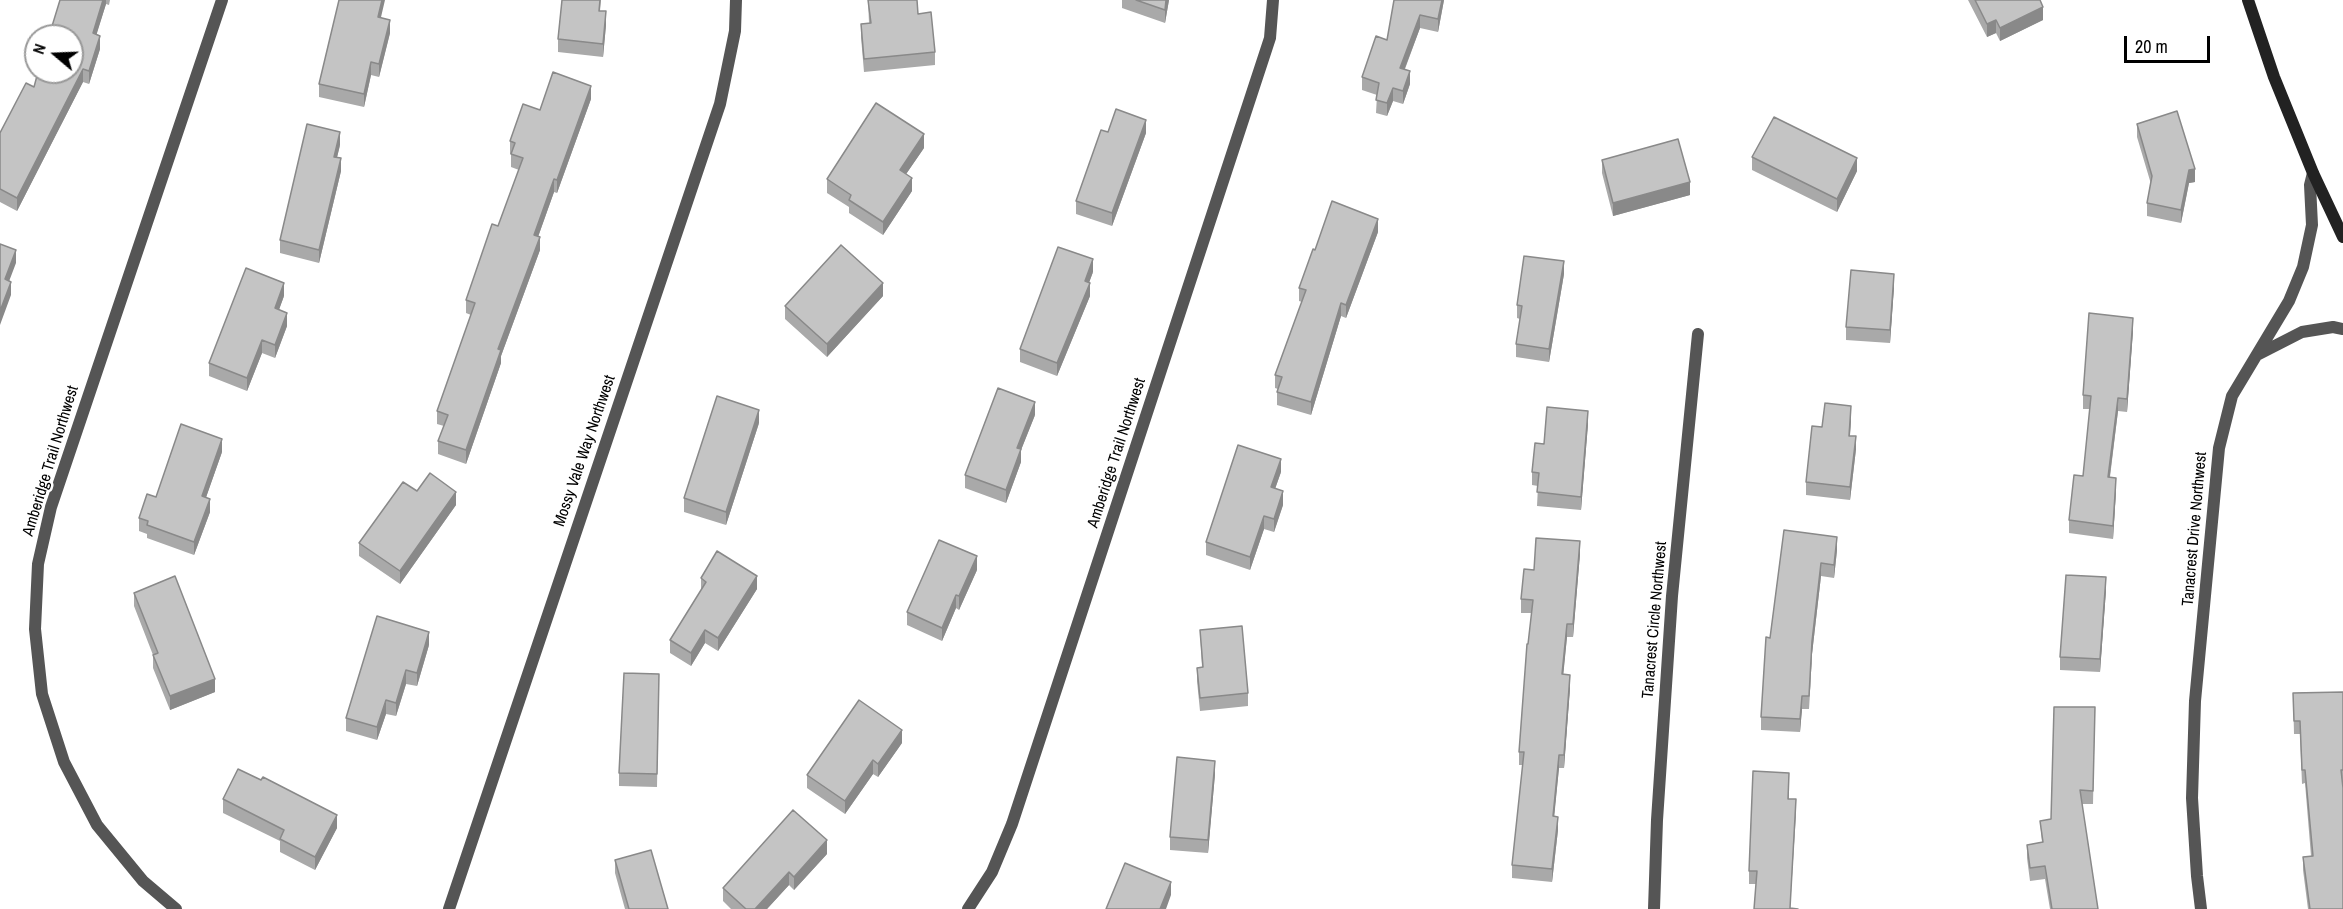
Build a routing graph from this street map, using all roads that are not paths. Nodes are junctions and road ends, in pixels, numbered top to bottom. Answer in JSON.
{"nodes":[{"id":1,"x":222,"y":0,"type":"edge"},
{"id":2,"x":736,"y":0,"type":"edge"},
{"id":3,"x":1273,"y":0,"type":"edge"},
{"id":4,"x":2248,"y":0,"type":"edge"},
{"id":5,"x":2313,"y":173,"type":"junction"},
{"id":6,"x":2343,"y":237,"type":"edge"},
{"id":7,"x":2343,"y":329,"type":"edge"},
{"id":8,"x":1698,"y":334,"type":"dead end"},
{"id":9,"x":2256,"y":356,"type":"junction"},
{"id":10,"x":176,"y":909,"type":"edge"},
{"id":11,"x":449,"y":909,"type":"edge"},
{"id":12,"x":968,"y":909,"type":"edge"},
{"id":13,"x":1654,"y":909,"type":"edge"},
{"id":14,"x":2201,"y":909,"type":"edge"}],
"edges":[{"from":1,"to":10,"type":"street","name":"Amberidge Trail Northwest"},
{"from":2,"to":11,"type":"street","name":"Mossy Vale Way Northwest"},
{"from":3,"to":12,"type":"street","name":"Amberidge Trail Northwest"},
{"from":4,"to":5,"type":"street"},
{"from":5,"to":6,"type":"street"},
{"from":5,"to":9,"type":"street","name":"Tanacrest Drive Northwest"},
{"from":7,"to":9,"type":"street"},
{"from":8,"to":13,"type":"street","name":"Tanacrest Circle Northwest"},
{"from":9,"to":14,"type":"street","name":"Tanacrest Drive Northwest"}]}
